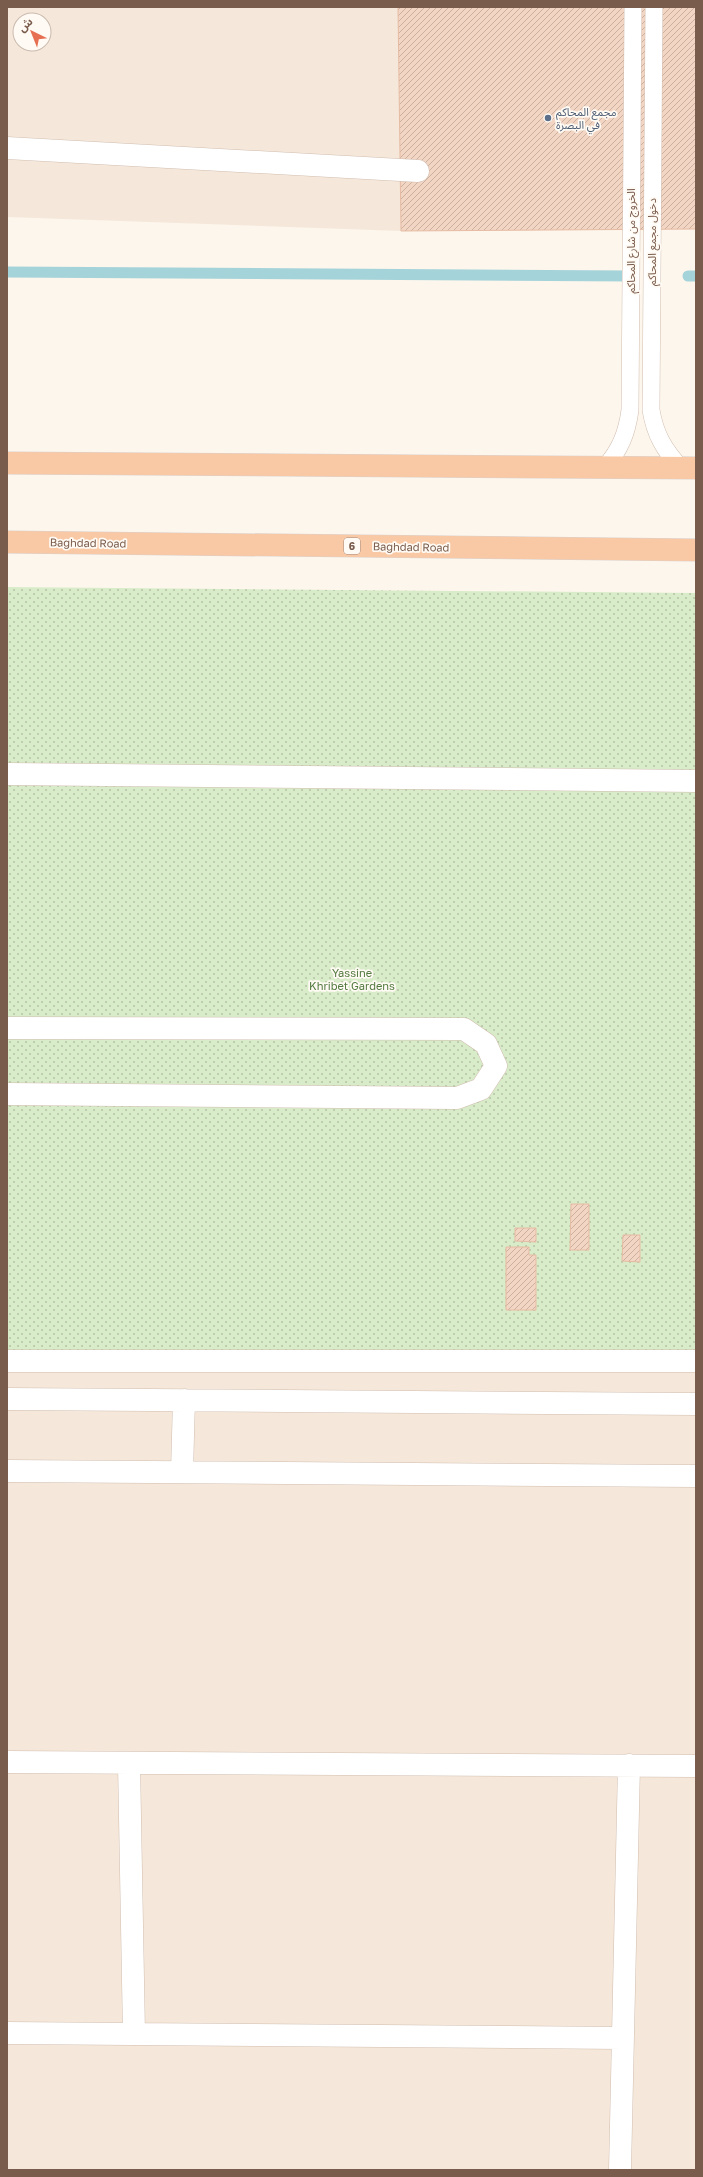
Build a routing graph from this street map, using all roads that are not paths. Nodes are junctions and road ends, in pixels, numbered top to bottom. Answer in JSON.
{"nodes":[{"id":1,"x":633,"y":7,"type":"edge"},
{"id":2,"x":654,"y":7,"type":"edge"},
{"id":3,"x":7,"y":148,"type":"edge"},
{"id":4,"x":418,"y":171,"type":"dead end"},
{"id":5,"x":7,"y":463,"type":"edge"},
{"id":6,"x":605,"y":467,"type":"junction"},
{"id":7,"x":689,"y":468,"type":"edge"},
{"id":8,"x":7,"y":542,"type":"edge"},
{"id":9,"x":696,"y":550,"type":"edge"},
{"id":10,"x":7,"y":774,"type":"edge"},
{"id":11,"x":696,"y":781,"type":"edge"},
{"id":12,"x":7,"y":1028,"type":"edge"},
{"id":13,"x":7,"y":1094,"type":"edge"},
{"id":14,"x":7,"y":1361,"type":"edge"},
{"id":15,"x":696,"y":1361,"type":"edge"},
{"id":16,"x":7,"y":1399,"type":"edge"},
{"id":17,"x":184,"y":1400,"type":"junction"},
{"id":18,"x":696,"y":1404,"type":"edge"},
{"id":19,"x":7,"y":1471,"type":"edge"},
{"id":20,"x":182,"y":1472,"type":"junction"},
{"id":21,"x":696,"y":1476,"type":"edge"},
{"id":22,"x":7,"y":1762,"type":"edge"},
{"id":23,"x":129,"y":1763,"type":"junction"},
{"id":24,"x":629,"y":1765,"type":"junction"},
{"id":25,"x":696,"y":1766,"type":"edge"},
{"id":26,"x":7,"y":2033,"type":"edge"},
{"id":27,"x":134,"y":2034,"type":"junction"},
{"id":28,"x":622,"y":2038,"type":"junction"},
{"id":29,"x":620,"y":2170,"type":"edge"}],
"edges":[{"from":1,"to":6,"type":"lane","name":"الخروج من شارع المحاكم"},
{"from":2,"to":7,"type":"lane","name":"دخول مجمع المحاكم"},
{"from":3,"to":4,"type":"street"},
{"from":5,"to":6,"type":"highway"},
{"from":6,"to":7,"type":"highway"},
{"from":8,"to":9,"type":"highway","name":"Baghdad Road","number":"6"},
{"from":10,"to":11,"type":"street"},
{"from":12,"to":13,"type":"street"},
{"from":14,"to":15,"type":"street"},
{"from":16,"to":17,"type":"street"},
{"from":17,"to":18,"type":"street"},
{"from":17,"to":20,"type":"street"},
{"from":19,"to":20,"type":"street"},
{"from":20,"to":21,"type":"street"},
{"from":22,"to":23,"type":"street"},
{"from":23,"to":24,"type":"street"},
{"from":23,"to":27,"type":"street"},
{"from":24,"to":25,"type":"street"},
{"from":24,"to":28,"type":"street"},
{"from":26,"to":27,"type":"street"},
{"from":27,"to":28,"type":"street"},
{"from":28,"to":29,"type":"street"}]}
